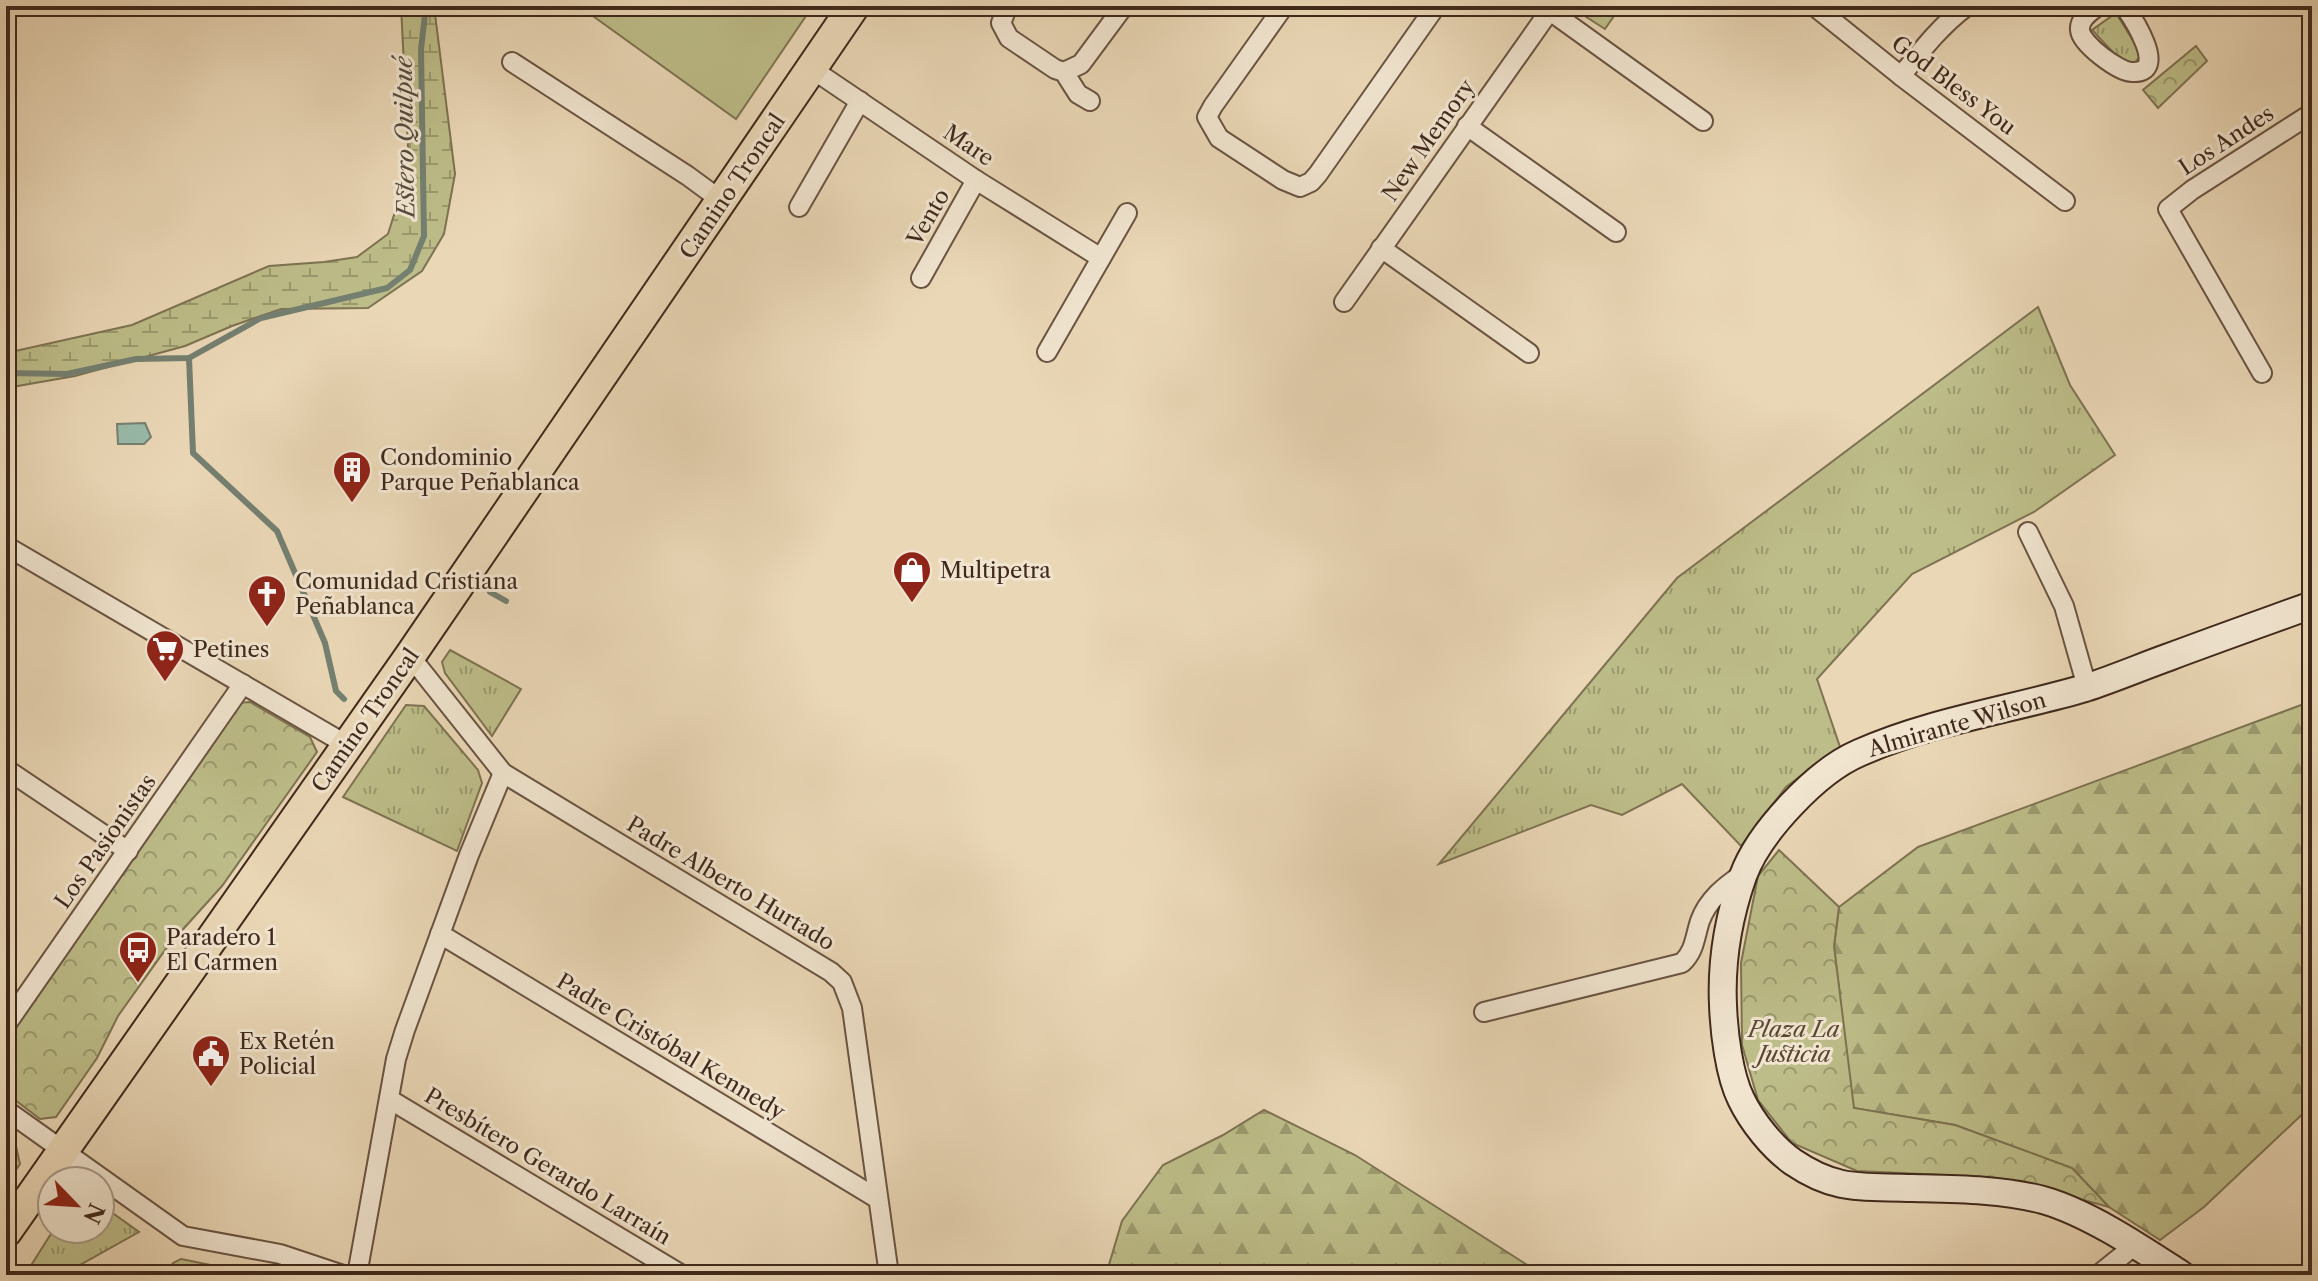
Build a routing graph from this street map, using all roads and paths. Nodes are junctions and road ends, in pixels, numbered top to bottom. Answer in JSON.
{"nodes":[{"id":1,"x":854,"y":6,"type":"edge"},
{"id":2,"x":1124,"y":6,"type":"edge"},
{"id":3,"x":1284,"y":6,"type":"edge"},
{"id":4,"x":1436,"y":6,"type":"edge"},
{"id":5,"x":1814,"y":6,"type":"edge"},
{"id":6,"x":1967,"y":6,"type":"edge"},
{"id":7,"x":2098,"y":6,"type":"edge"},
{"id":8,"x":2124,"y":6,"type":"edge"},
{"id":9,"x":1551,"y":8,"type":"edge"},
{"id":10,"x":1005,"y":14,"type":"edge"},
{"id":11,"x":512,"y":62,"type":"dead end"},
{"id":12,"x":812,"y":69,"type":"junction"},
{"id":13,"x":1064,"y":72,"type":"junction"},
{"id":14,"x":1901,"y":76,"type":"junction"},
{"id":15,"x":860,"y":101,"type":"junction"},
{"id":16,"x":1090,"y":101,"type":"dead end"},
{"id":17,"x":2312,"y":113,"type":"edge"},
{"id":18,"x":1703,"y":121,"type":"dead end"},
{"id":19,"x":1467,"y":126,"type":"junction"},
{"id":20,"x":976,"y":180,"type":"junction"},
{"id":21,"x":722,"y":201,"type":"junction"},
{"id":22,"x":2065,"y":201,"type":"dead end"},
{"id":23,"x":799,"y":207,"type":"dead end"},
{"id":24,"x":1127,"y":213,"type":"dead end"},
{"id":25,"x":1616,"y":232,"type":"dead end"},
{"id":26,"x":1381,"y":248,"type":"junction"},
{"id":27,"x":1101,"y":258,"type":"junction"},
{"id":28,"x":921,"y":278,"type":"dead end"},
{"id":29,"x":1344,"y":302,"type":"dead end"},
{"id":30,"x":1047,"y":352,"type":"dead end"},
{"id":31,"x":1529,"y":353,"type":"dead end"},
{"id":32,"x":2262,"y":373,"type":"dead end"},
{"id":33,"x":2028,"y":532,"type":"dead end"},
{"id":34,"x":6,"y":546,"type":"edge"},
{"id":35,"x":2312,"y":605,"type":"edge"},
{"id":36,"x":410,"y":656,"type":"junction"},
{"id":37,"x":243,"y":684,"type":"junction"},
{"id":38,"x":2087,"y":687,"type":"junction"},
{"id":39,"x":347,"y":745,"type":"junction"},
{"id":40,"x":6,"y":769,"type":"edge"},
{"id":41,"x":503,"y":773,"type":"junction"},
{"id":42,"x":128,"y":851,"type":"junction"},
{"id":43,"x":1744,"y":873,"type":"junction"},
{"id":44,"x":440,"y":934,"type":"junction"},
{"id":45,"x":1484,"y":1012,"type":"dead end"},
{"id":46,"x":6,"y":1025,"type":"edge"},
{"id":47,"x":389,"y":1099,"type":"junction"},
{"id":48,"x":6,"y":1110,"type":"edge"},
{"id":49,"x":62,"y":1150,"type":"junction"},
{"id":50,"x":878,"y":1199,"type":"junction"},
{"id":51,"x":6,"y":1232,"type":"edge"},
{"id":52,"x":2134,"y":1246,"type":"junction"},
{"id":53,"x":343,"y":1275,"type":"edge"},
{"id":54,"x":357,"y":1275,"type":"edge"},
{"id":55,"x":682,"y":1275,"type":"edge"},
{"id":56,"x":889,"y":1275,"type":"edge"},
{"id":57,"x":2098,"y":1275,"type":"edge"},
{"id":58,"x":2182,"y":1275,"type":"edge"}],
"edges":[{"from":1,"to":12,"type":"main road","name":"Camino Troncal"},
{"from":2,"to":13,"type":"street"},
{"from":3,"to":4,"type":"street"},
{"from":5,"to":14,"type":"street","name":"God Bless You"},
{"from":6,"to":14,"type":"street"},
{"from":7,"to":8,"type":"street"},
{"from":9,"to":18,"type":"street"},
{"from":9,"to":19,"type":"street","name":"New Memory"},
{"from":10,"to":13,"type":"street"},
{"from":11,"to":21,"type":"street"},
{"from":12,"to":15,"type":"street","name":"Mare"},
{"from":12,"to":21,"type":"main road","name":"Camino Troncal"},
{"from":13,"to":16,"type":"street"},
{"from":14,"to":22,"type":"street","name":"God Bless You"},
{"from":15,"to":20,"type":"street","name":"Mare"},
{"from":15,"to":23,"type":"street"},
{"from":17,"to":32,"type":"street","name":"Los Andes"},
{"from":19,"to":25,"type":"street"},
{"from":19,"to":26,"type":"street","name":"New Memory"},
{"from":20,"to":27,"type":"street","name":"Mare"},
{"from":20,"to":28,"type":"street","name":"Vento"},
{"from":21,"to":36,"type":"main road","name":"Camino Troncal"},
{"from":24,"to":27,"type":"street"},
{"from":26,"to":29,"type":"street","name":"New Memory"},
{"from":26,"to":31,"type":"street"},
{"from":27,"to":30,"type":"street"},
{"from":33,"to":38,"type":"street"},
{"from":34,"to":37,"type":"street"},
{"from":35,"to":38,"type":"street","name":"Almirante Wilson"},
{"from":36,"to":39,"type":"main road","name":"Camino Troncal"},
{"from":36,"to":41,"type":"street"},
{"from":37,"to":39,"type":"street"},
{"from":37,"to":42,"type":"street","name":"Los Pasionistas"},
{"from":38,"to":43,"type":"street","name":"Almirante Wilson"},
{"from":39,"to":49,"type":"main road","name":"Camino Troncal"},
{"from":40,"to":42,"type":"street"},
{"from":41,"to":44,"type":"street"},
{"from":41,"to":50,"type":"street","name":"Padre Alberto Hurtado"},
{"from":42,"to":46,"type":"street","name":"Los Pasionistas"},
{"from":43,"to":45,"type":"street"},
{"from":43,"to":52,"type":"street","name":"Almirante Wilson"},
{"from":44,"to":47,"type":"street"},
{"from":44,"to":50,"type":"street","name":"Padre Cristóbal Kennedy"},
{"from":47,"to":54,"type":"street"},
{"from":47,"to":55,"type":"street","name":"Presbítero Gerardo Larraín"},
{"from":48,"to":49,"type":"street"},
{"from":49,"to":51,"type":"main road","name":"Camino Troncal"},
{"from":49,"to":53,"type":"street"},
{"from":50,"to":56,"type":"street","name":"Padre Alberto Hurtado"},
{"from":52,"to":57,"type":"street"},
{"from":52,"to":58,"type":"street","name":"Almirante Wilson"}]}
